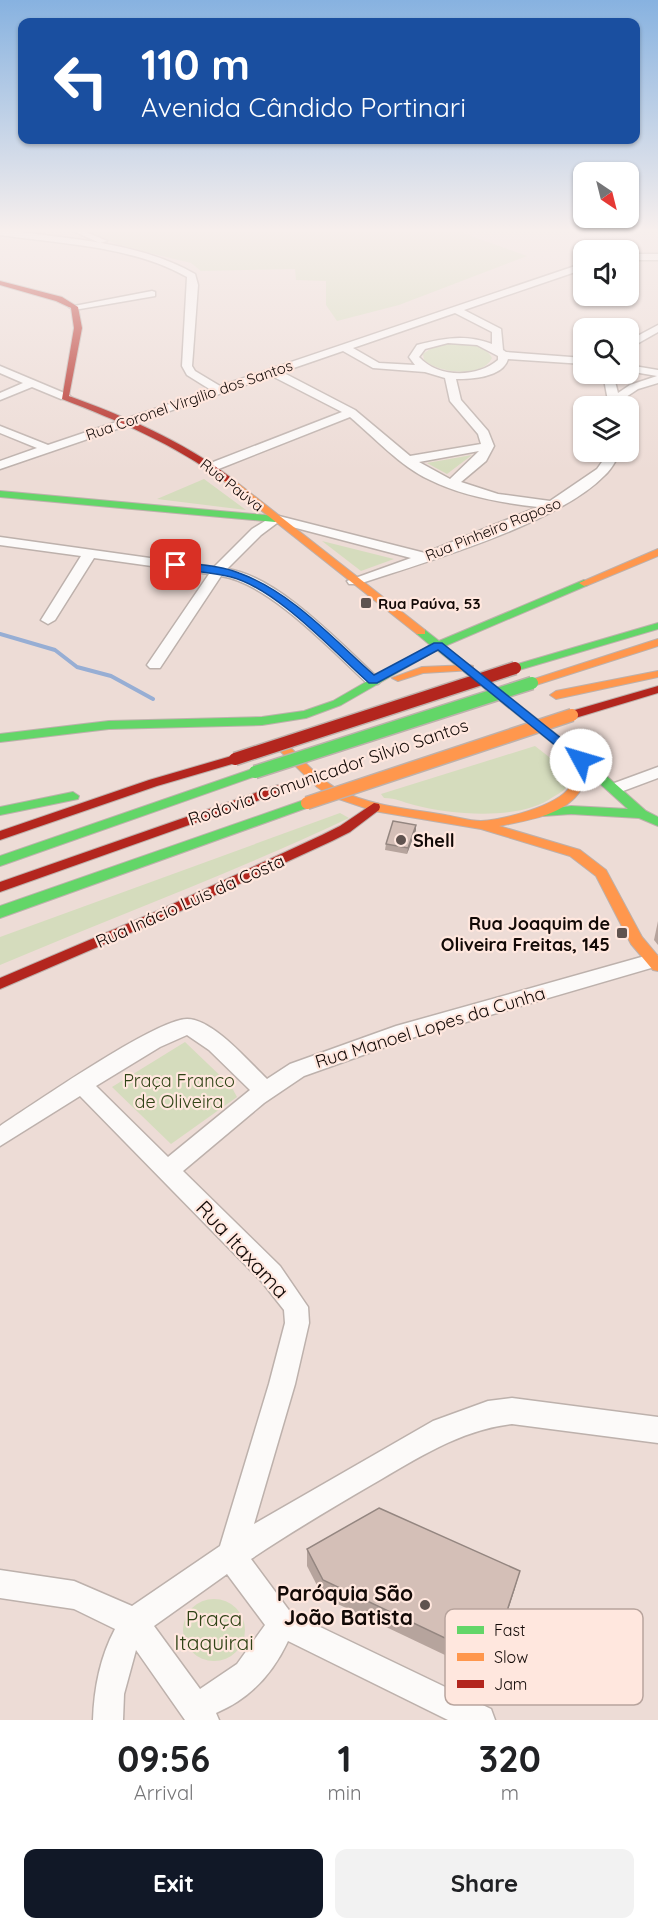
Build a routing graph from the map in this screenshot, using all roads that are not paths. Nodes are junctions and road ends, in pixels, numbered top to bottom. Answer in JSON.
{"nodes":[{"id":1,"x":75,"y":309,"type":"edge"},
{"id":2,"x":190,"y":309,"type":"edge"},
{"id":3,"x":456,"y":310,"type":"joint"},
{"id":4,"x":470,"y":317,"type":"junction"},
{"id":5,"x":658,"y":328,"type":"edge"},
{"id":6,"x":427,"y":333,"type":"junction"},
{"id":7,"x":639,"y":339,"type":"edge"},
{"id":8,"x":464,"y":340,"type":"junction"},
{"id":9,"x":343,"y":347,"type":"junction"},
{"id":10,"x":500,"y":353,"type":"junction"},
{"id":11,"x":414,"y":357,"type":"junction"},
{"id":12,"x":573,"y":360,"type":"edge"},
{"id":13,"x":366,"y":361,"type":"junction"},
{"id":14,"x":0,"y":369,"type":"edge"},
{"id":15,"x":426,"y":369,"type":"junction"},
{"id":16,"x":639,"y":370,"type":"edge"},
{"id":17,"x":273,"y":372,"type":"junction"},
{"id":18,"x":658,"y":373,"type":"edge"},
{"id":19,"x":450,"y":375,"type":"junction"},
{"id":20,"x":658,"y":379,"type":"edge"},
{"id":21,"x":32,"y":383,"type":"junction"},
{"id":22,"x":219,"y":390,"type":"junction"},
{"id":23,"x":623,"y":396,"type":"edge"},
{"id":24,"x":0,"y":397,"type":"edge"},
{"id":25,"x":65,"y":397,"type":"junction"},
{"id":26,"x":351,"y":412,"type":"junction"},
{"id":27,"x":130,"y":421,"type":"junction"},
{"id":28,"x":0,"y":429,"type":"edge"},
{"id":29,"x":488,"y":446,"type":"junction"},
{"id":30,"x":49,"y":449,"type":"junction"},
{"id":31,"x":408,"y":460,"type":"junction"},
{"id":32,"x":611,"y":462,"type":"edge"},
{"id":33,"x":0,"y":465,"type":"edge"},
{"id":34,"x":212,"y":467,"type":"junction"},
{"id":35,"x":450,"y":485,"type":"junction"},
{"id":36,"x":0,"y":494,"type":"edge"},
{"id":37,"x":553,"y":505,"type":"junction"},
{"id":38,"x":275,"y":519,"type":"junction"},
{"id":39,"x":0,"y":541,"type":"edge"},
{"id":40,"x":658,"y":552,"type":"edge"},
{"id":41,"x":90,"y":553,"type":"junction"},
{"id":42,"x":424,"y":557,"type":"junction"},
{"id":43,"x":219,"y":571,"type":"junction"},
{"id":44,"x":354,"y":581,"type":"junction"},
{"id":45,"x":48,"y":620,"type":"dead end"},
{"id":46,"x":658,"y":626,"type":"edge"},
{"id":47,"x":475,"y":629,"type":"junction"},
{"id":48,"x":658,"y":642,"type":"edge"},
{"id":49,"x":438,"y":645,"type":"junction"},
{"id":50,"x":658,"y":662,"type":"edge"},
{"id":51,"x":155,"y":665,"type":"dead end"},
{"id":52,"x":469,"y":668,"type":"junction"},
{"id":53,"x":658,"y":674,"type":"edge"},
{"id":54,"x":373,"y":681,"type":"junction"},
{"id":55,"x":658,"y":689,"type":"edge"},
{"id":56,"x":552,"y":696,"type":"junction"},
{"id":57,"x":337,"y":703,"type":"junction"},
{"id":58,"x":504,"y":712,"type":"dead end"},
{"id":59,"x":262,"y":721,"type":"junction"},
{"id":60,"x":0,"y":738,"type":"edge"},
{"id":61,"x":581,"y":760,"type":"junction"},
{"id":62,"x":334,"y":770,"type":"dead end"},
{"id":63,"x":658,"y":772,"type":"edge"},
{"id":64,"x":153,"y":783,"type":"junction"},
{"id":65,"x":615,"y":789,"type":"junction"},
{"id":66,"x":374,"y":807,"type":"junction"},
{"id":67,"x":0,"y":811,"type":"edge"},
{"id":68,"x":538,"y":814,"type":"junction"},
{"id":69,"x":641,"y":814,"type":"junction"},
{"id":70,"x":658,"y":822,"type":"edge"},
{"id":71,"x":482,"y":825,"type":"junction"},
{"id":72,"x":0,"y":836,"type":"edge"},
{"id":73,"x":0,"y":861,"type":"edge"},
{"id":74,"x":0,"y":887,"type":"edge"},
{"id":75,"x":3,"y":911,"type":"edge"},
{"id":76,"x":655,"y":963,"type":"edge"},
{"id":77,"x":0,"y":984,"type":"edge"},
{"id":78,"x":82,"y":1085,"type":"junction"},
{"id":79,"x":265,"y":1090,"type":"junction"},
{"id":80,"x":0,"y":1137,"type":"edge"},
{"id":81,"x":168,"y":1170,"type":"junction"},
{"id":82,"x":658,"y":1431,"type":"edge"},
{"id":83,"x":231,"y":1556,"type":"junction"},
{"id":84,"x":0,"y":1584,"type":"edge"},
{"id":85,"x":134,"y":1623,"type":"junction"},
{"id":86,"x":281,"y":1623,"type":"junction"},
{"id":87,"x":445,"y":1703,"type":"edge"},
{"id":88,"x":449,"y":1705,"type":"edge"},
{"id":89,"x":200,"y":1714,"type":"edge"},
{"id":90,"x":108,"y":1720,"type":"edge"},
{"id":91,"x":480,"y":1720,"type":"edge"}],
"edges":[{"from":1,"to":25,"type":"main road"},
{"from":2,"to":22,"type":"street"},
{"from":3,"to":4,"type":"street"},
{"from":3,"to":6,"type":"street","name":"Rua Coronel Virgilio dos Santos"},
{"from":4,"to":8,"type":"street"},
{"from":4,"to":10,"type":"street"},
{"from":5,"to":7,"type":"street"},
{"from":6,"to":8,"type":"street"},
{"from":6,"to":9,"type":"street","name":"Rua Coronel Virgilio dos Santos"},
{"from":6,"to":11,"type":"street"},
{"from":8,"to":10,"type":"street"},
{"from":9,"to":13,"type":"street"},
{"from":9,"to":17,"type":"street","name":"Rua Coronel Virgilio dos Santos"},
{"from":10,"to":12,"type":"street"},
{"from":10,"to":19,"type":"street"},
{"from":11,"to":13,"type":"street"},
{"from":11,"to":15,"type":"street"},
{"from":13,"to":15,"type":"street"},
{"from":14,"to":21,"type":"street","name":"Rua Paúva"},
{"from":15,"to":19,"type":"street"},
{"from":16,"to":18,"type":"street"},
{"from":17,"to":22,"type":"street","name":"Rua Coronel Virgilio dos Santos"},
{"from":17,"to":26,"type":"street"},
{"from":19,"to":29,"type":"street"},
{"from":20,"to":23,"type":"street"},
{"from":21,"to":24,"type":"street"},
{"from":21,"to":25,"type":"street","name":"Rua Paúva"},
{"from":22,"to":27,"type":"street","name":"Rua Coronel Virgilio dos Santos"},
{"from":25,"to":27,"type":"main road","name":"Rua Paúva"},
{"from":26,"to":31,"type":"street"},
{"from":26,"to":34,"type":"street"},
{"from":27,"to":30,"type":"street","name":"Rua Coronel Virgilio dos Santos"},
{"from":27,"to":34,"type":"main road","name":"Rua Paúva"},
{"from":28,"to":30,"type":"street"},
{"from":29,"to":31,"type":"street"},
{"from":29,"to":35,"type":"street"},
{"from":30,"to":33,"type":"street","name":"Rua Coronel Virgilio dos Santos"},
{"from":31,"to":35,"type":"street"},
{"from":32,"to":37,"type":"street","name":"Rua Pinheiro Raposo"},
{"from":34,"to":38,"type":"main road","name":"Rua Paúva"},
{"from":35,"to":37,"type":"street"},
{"from":36,"to":38,"type":"main road"},
{"from":37,"to":42,"type":"street","name":"Rua Pinheiro Raposo"},
{"from":38,"to":42,"type":"street"},
{"from":38,"to":43,"type":"street"},
{"from":38,"to":44,"type":"main road","name":"Rua Paúva"},
{"from":39,"to":41,"type":"street"},
{"from":40,"to":47,"type":"main road"},
{"from":41,"to":43,"type":"street"},
{"from":41,"to":45,"type":"street"},
{"from":42,"to":44,"type":"street","name":"Rua Pinheiro Raposo"},
{"from":43,"to":51,"type":"street"},
{"from":43,"to":54,"type":"street"},
{"from":44,"to":49,"type":"main road","name":"Rua Paúva"},
{"from":46,"to":64,"type":"main road","bridge":true},
{"from":47,"to":49,"type":"main road"},
{"from":47,"to":52,"type":"main road"},
{"from":48,"to":73,"type":"main road","name":"Rodovia Comunicador Silvio Santos","bridge":true},
{"from":49,"to":52,"type":"main road","name":"Rua Paúva"},
{"from":49,"to":54,"type":"main road"},
{"from":50,"to":56,"type":"main road"},
{"from":52,"to":57,"type":"main road"},
{"from":52,"to":61,"type":"main road","name":"Rua Paúva"},
{"from":53,"to":56,"type":"main road"},
{"from":54,"to":57,"type":"main road"},
{"from":55,"to":75,"type":"main road","bridge":true},
{"from":56,"to":58,"type":"main road"},
{"from":57,"to":59,"type":"main road"},
{"from":59,"to":60,"type":"main road"},
{"from":59,"to":66,"type":"main road"},
{"from":61,"to":65,"type":"main road","name":"Rua Paúva"},
{"from":61,"to":68,"type":"main road"},
{"from":62,"to":74,"type":"main road","name":"Rodovia Comunicador Silvio Santos"},
{"from":63,"to":65,"type":"street"},
{"from":64,"to":67,"type":"main road"},
{"from":64,"to":72,"type":"main road"},
{"from":65,"to":69,"type":"main road","name":"Rua Paúva"},
{"from":66,"to":71,"type":"main road"},
{"from":66,"to":77,"type":"main road","name":"Rua Inácio Luis da Costa"},
{"from":68,"to":69,"type":"main road"},
{"from":68,"to":71,"type":"main road"},
{"from":69,"to":70,"type":"main road"},
{"from":71,"to":76,"type":"main road"},
{"from":76,"to":79,"type":"street","name":"Rua Manoel Lopes da Cunha"},
{"from":78,"to":79,"type":"street"},
{"from":78,"to":80,"type":"street"},
{"from":78,"to":81,"type":"street","name":"Rua Itaxama"},
{"from":79,"to":81,"type":"street","name":"Rua Manoel Lopes da Cunha"},
{"from":81,"to":83,"type":"street","name":"Rua Itaxama"},
{"from":82,"to":83,"type":"street"},
{"from":83,"to":85,"type":"street"},
{"from":83,"to":86,"type":"street"},
{"from":84,"to":85,"type":"street"},
{"from":85,"to":89,"type":"street"},
{"from":85,"to":90,"type":"street"},
{"from":86,"to":87,"type":"street"},
{"from":86,"to":89,"type":"street"},
{"from":88,"to":91,"type":"street"}]}
